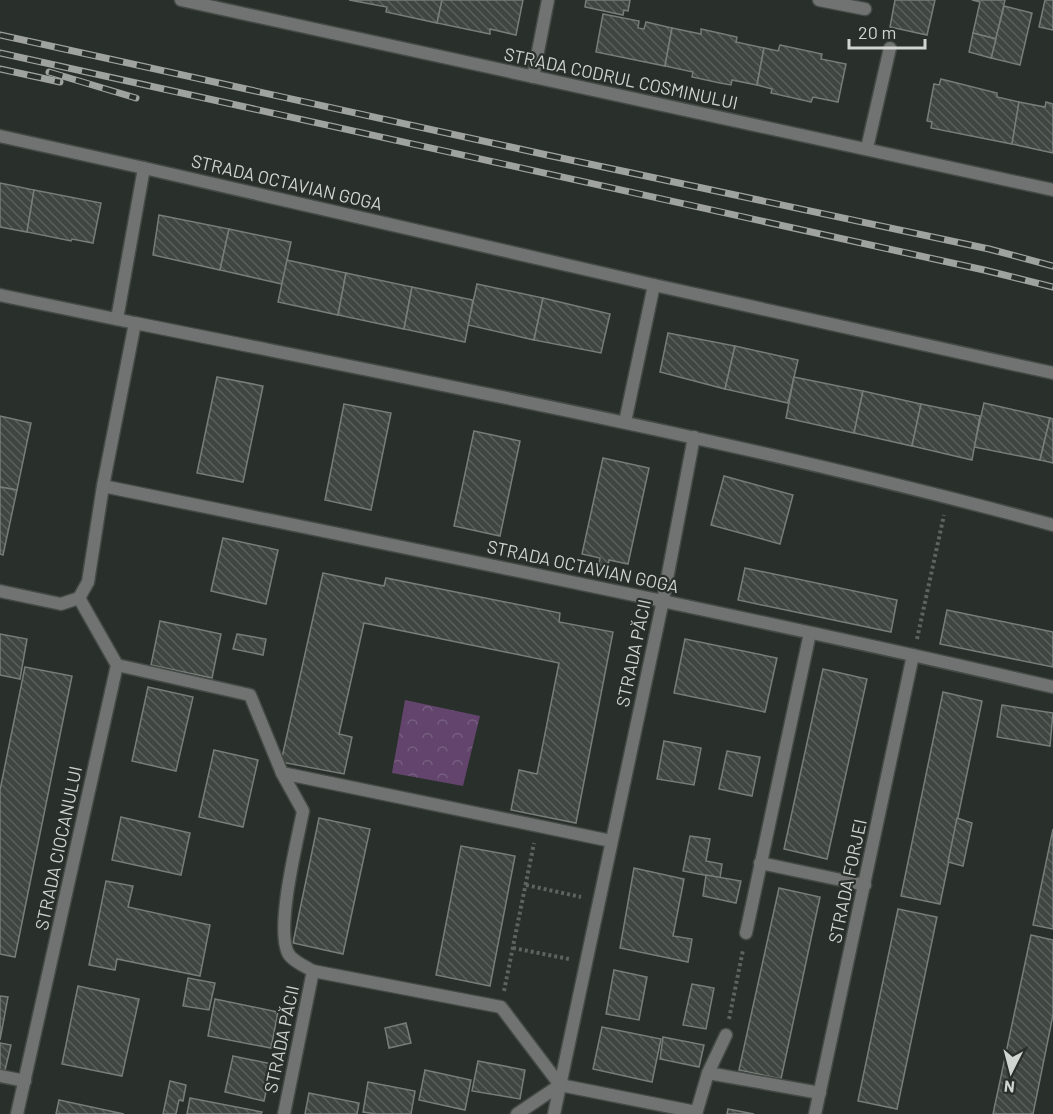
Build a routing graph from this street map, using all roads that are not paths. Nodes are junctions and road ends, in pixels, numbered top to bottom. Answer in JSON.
{"nodes":[{"id":1,"x":181,"y":0,"type":"edge"},
{"id":2,"x":548,"y":0,"type":"edge"},
{"id":3,"x":819,"y":0,"type":"edge"},
{"id":4,"x":219,"y":4,"type":"edge"},
{"id":5,"x":864,"y":9,"type":"dead end"},
{"id":6,"x":890,"y":48,"type":"dead end"},
{"id":7,"x":532,"y":77,"type":"junction"},
{"id":8,"x":0,"y":136,"type":"edge"},
{"id":9,"x":867,"y":148,"type":"junction"},
{"id":10,"x":144,"y":168,"type":"junction"},
{"id":11,"x":1053,"y":189,"type":"edge"},
{"id":12,"x":654,"y":285,"type":"junction"},
{"id":13,"x":0,"y":295,"type":"edge"},
{"id":14,"x":117,"y":319,"type":"junction"},
{"id":15,"x":135,"y":323,"type":"junction"},
{"id":16,"x":1053,"y":373,"type":"edge"},
{"id":17,"x":625,"y":422,"type":"junction"},
{"id":18,"x":694,"y":437,"type":"junction"},
{"id":19,"x":103,"y":486,"type":"junction"},
{"id":20,"x":1053,"y":525,"type":"edge"},
{"id":21,"x":0,"y":591,"type":"edge"},
{"id":22,"x":79,"y":598,"type":"junction"},
{"id":23,"x":663,"y":600,"type":"junction"},
{"id":24,"x":810,"y":633,"type":"junction"},
{"id":25,"x":913,"y":655,"type":"junction"},
{"id":26,"x":117,"y":664,"type":"junction"},
{"id":27,"x":1053,"y":687,"type":"edge"},
{"id":28,"x":282,"y":773,"type":"junction"},
{"id":29,"x":610,"y":841,"type":"junction"},
{"id":30,"x":760,"y":863,"type":"junction"},
{"id":31,"x":865,"y":885,"type":"junction"},
{"id":32,"x":746,"y":933,"type":"road end"},
{"id":33,"x":313,"y":971,"type":"junction"},
{"id":34,"x":726,"y":1035,"type":"road end"},
{"id":35,"x":708,"y":1073,"type":"junction"},
{"id":36,"x":0,"y":1076,"type":"edge"},
{"id":37,"x":25,"y":1081,"type":"junction"},
{"id":38,"x":560,"y":1085,"type":"junction"},
{"id":39,"x":820,"y":1093,"type":"junction"},
{"id":40,"x":696,"y":1113,"type":"edge"},
{"id":41,"x":17,"y":1114,"type":"edge"},
{"id":42,"x":284,"y":1114,"type":"edge"},
{"id":43,"x":517,"y":1114,"type":"edge"},
{"id":44,"x":554,"y":1114,"type":"edge"},
{"id":45,"x":816,"y":1114,"type":"edge"}],
"edges":[{"from":1,"to":4,"type":"street","name":"STRADA CODRUL COSMINULUI"},
{"from":2,"to":7,"type":"street"},
{"from":3,"to":5,"type":"street"},
{"from":4,"to":7,"type":"street","name":"STRADA CODRUL COSMINULUI"},
{"from":6,"to":9,"type":"street"},
{"from":7,"to":9,"type":"street","name":"STRADA CODRUL COSMINULUI"},
{"from":8,"to":10,"type":"street","name":"STRADA OCTAVIAN GOGA"},
{"from":9,"to":11,"type":"street","name":"STRADA CODRUL COSMINULUI"},
{"from":10,"to":12,"type":"street","name":"STRADA OCTAVIAN GOGA"},
{"from":10,"to":14,"type":"street"},
{"from":12,"to":16,"type":"street","name":"STRADA OCTAVIAN GOGA"},
{"from":12,"to":17,"type":"street"},
{"from":13,"to":14,"type":"street"},
{"from":14,"to":15,"type":"street"},
{"from":15,"to":17,"type":"street"},
{"from":15,"to":19,"type":"street"},
{"from":17,"to":18,"type":"street"},
{"from":18,"to":20,"type":"street"},
{"from":18,"to":23,"type":"street","name":"STRADA PĂCII"},
{"from":19,"to":22,"type":"street"},
{"from":19,"to":23,"type":"street","name":"STRADA OCTAVIAN GOGA"},
{"from":21,"to":22,"type":"street"},
{"from":22,"to":26,"type":"street"},
{"from":23,"to":24,"type":"street","name":"STRADA OCTAVIAN GOGA"},
{"from":23,"to":29,"type":"street","name":"STRADA PĂCII"},
{"from":24,"to":25,"type":"street","name":"STRADA OCTAVIAN GOGA"},
{"from":24,"to":30,"type":"street"},
{"from":25,"to":27,"type":"street","name":"STRADA OCTAVIAN GOGA"},
{"from":25,"to":31,"type":"street","name":"STRADA FORJEI"},
{"from":26,"to":28,"type":"street","name":"STRADA PĂCII"},
{"from":26,"to":37,"type":"street","name":"STRADA CIOCANULUI"},
{"from":28,"to":29,"type":"street"},
{"from":28,"to":33,"type":"street","name":"STRADA PĂCII"},
{"from":29,"to":38,"type":"street","name":"STRADA PĂCII"},
{"from":30,"to":31,"type":"street"},
{"from":30,"to":32,"type":"street"},
{"from":31,"to":39,"type":"street","name":"STRADA FORJEI"},
{"from":33,"to":38,"type":"street","name":"STRADA PĂCII"},
{"from":33,"to":42,"type":"street","name":"STRADA PĂCII"},
{"from":34,"to":35,"type":"street"},
{"from":35,"to":39,"type":"street"},
{"from":35,"to":40,"type":"street"},
{"from":36,"to":37,"type":"street"},
{"from":37,"to":41,"type":"street","name":"STRADA CIOCANULUI"},
{"from":38,"to":40,"type":"street"},
{"from":38,"to":43,"type":"street"},
{"from":38,"to":44,"type":"street","name":"STRADA PĂCII"},
{"from":39,"to":45,"type":"street","name":"STRADA FORJEI"}]}
